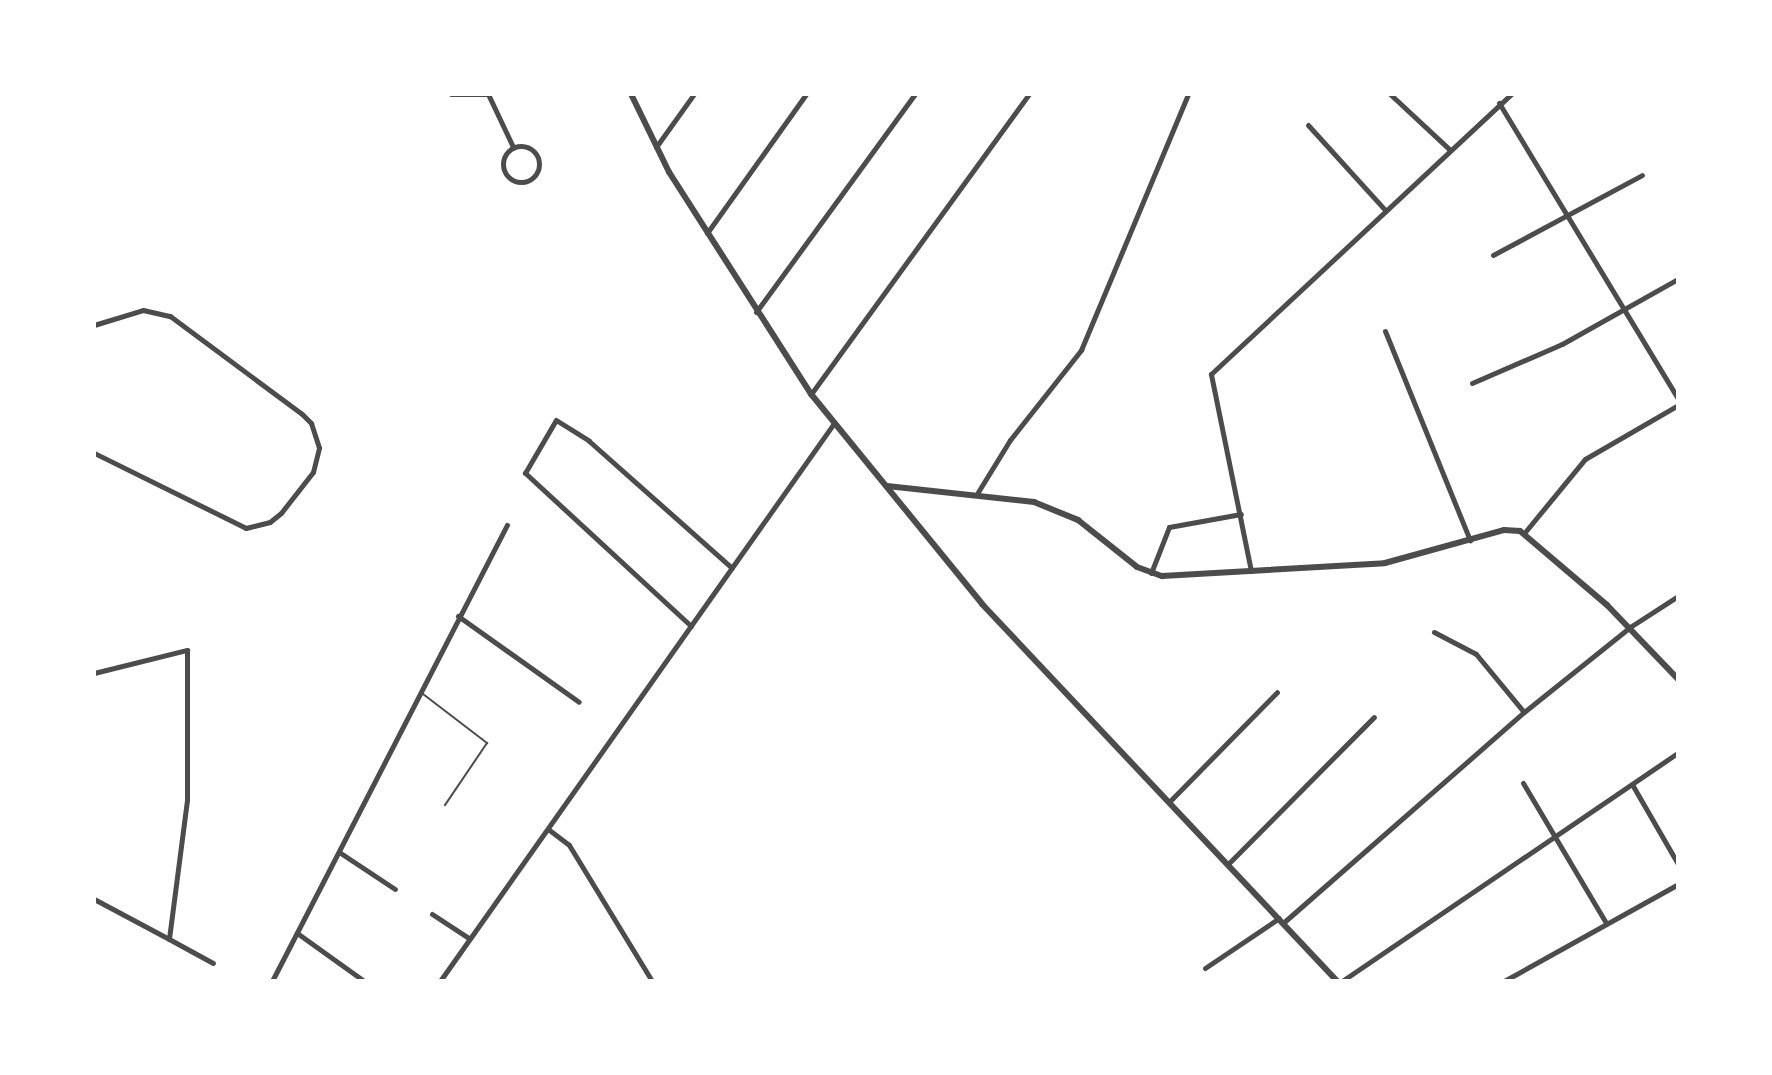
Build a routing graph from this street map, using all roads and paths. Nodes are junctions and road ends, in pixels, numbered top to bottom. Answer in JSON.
{"nodes":[{"id":1,"x":451,"y":94,"type":"edge"},
{"id":2,"x":487,"y":94,"type":"edge"},
{"id":3,"x":631,"y":94,"type":"edge"},
{"id":4,"x":694,"y":94,"type":"edge"},
{"id":5,"x":806,"y":94,"type":"edge"},
{"id":6,"x":915,"y":94,"type":"edge"},
{"id":7,"x":1029,"y":94,"type":"edge"},
{"id":8,"x":1188,"y":94,"type":"edge"},
{"id":9,"x":1390,"y":94,"type":"edge"},
{"id":10,"x":1511,"y":94,"type":"edge"},
{"id":11,"x":1499,"y":103,"type":"junction"},
{"id":12,"x":1308,"y":125,"type":"dead end"},
{"id":13,"x":513,"y":147,"type":"junction"},
{"id":14,"x":656,"y":147,"type":"junction"},
{"id":15,"x":1450,"y":150,"type":"junction"},
{"id":16,"x":1642,"y":175,"type":"dead end"},
{"id":17,"x":1386,"y":211,"type":"junction"},
{"id":18,"x":1567,"y":219,"type":"junction"},
{"id":19,"x":707,"y":233,"type":"junction"},
{"id":20,"x":1493,"y":255,"type":"dead end"},
{"id":21,"x":1678,"y":279,"type":"edge"},
{"id":22,"x":1626,"y":310,"type":"junction"},
{"id":23,"x":756,"y":312,"type":"junction"},
{"id":24,"x":94,"y":325,"type":"edge"},
{"id":25,"x":1385,"y":331,"type":"dead end"},
{"id":26,"x":1472,"y":383,"type":"dead end"},
{"id":27,"x":811,"y":394,"type":"junction"},
{"id":28,"x":1678,"y":398,"type":"edge"},
{"id":29,"x":1678,"y":405,"type":"edge"},
{"id":30,"x":834,"y":423,"type":"junction"},
{"id":31,"x":94,"y":453,"type":"edge"},
{"id":32,"x":887,"y":486,"type":"junction"},
{"id":33,"x":978,"y":492,"type":"junction"},
{"id":34,"x":1241,"y":514,"type":"junction"},
{"id":35,"x":507,"y":525,"type":"dead end"},
{"id":36,"x":1525,"y":532,"type":"junction"},
{"id":37,"x":1470,"y":541,"type":"junction"},
{"id":38,"x":732,"y":568,"type":"junction"},
{"id":39,"x":1251,"y":571,"type":"junction"},
{"id":40,"x":1151,"y":574,"type":"junction"},
{"id":41,"x":1678,"y":596,"type":"edge"},
{"id":42,"x":458,"y":616,"type":"junction"},
{"id":43,"x":691,"y":626,"type":"junction"},
{"id":44,"x":1630,"y":627,"type":"junction"},
{"id":45,"x":1434,"y":632,"type":"dead end"},
{"id":46,"x":94,"y":673,"type":"edge"},
{"id":47,"x":1678,"y":679,"type":"edge"},
{"id":48,"x":420,"y":692,"type":"junction"},
{"id":49,"x":1277,"y":692,"type":"dead end"},
{"id":50,"x":579,"y":702,"type":"dead end"},
{"id":51,"x":1524,"y":712,"type":"junction"},
{"id":52,"x":1374,"y":717,"type":"dead end"},
{"id":53,"x":1678,"y":753,"type":"edge"},
{"id":54,"x":1523,"y":783,"type":"dead end"},
{"id":55,"x":1633,"y":786,"type":"junction"},
{"id":56,"x":1169,"y":802,"type":"junction"},
{"id":57,"x":445,"y":805,"type":"dead end"},
{"id":58,"x":548,"y":829,"type":"junction"},
{"id":59,"x":1556,"y":840,"type":"junction"},
{"id":60,"x":339,"y":852,"type":"junction"},
{"id":61,"x":1228,"y":864,"type":"junction"},
{"id":62,"x":1678,"y":864,"type":"edge"},
{"id":63,"x":1678,"y":884,"type":"edge"},
{"id":64,"x":395,"y":889,"type":"dead end"},
{"id":65,"x":94,"y":899,"type":"edge"},
{"id":66,"x":432,"y":914,"type":"dead end"},
{"id":67,"x":1281,"y":921,"type":"junction"},
{"id":68,"x":1606,"y":923,"type":"junction"},
{"id":69,"x":297,"y":933,"type":"junction"},
{"id":70,"x":169,"y":939,"type":"junction"},
{"id":71,"x":470,"y":939,"type":"junction"},
{"id":72,"x":213,"y":963,"type":"dead end"},
{"id":73,"x":1205,"y":968,"type":"dead end"},
{"id":74,"x":272,"y":981,"type":"edge"},
{"id":75,"x":364,"y":981,"type":"edge"},
{"id":76,"x":440,"y":981,"type":"edge"},
{"id":77,"x":652,"y":981,"type":"edge"},
{"id":78,"x":1339,"y":981,"type":"edge"},
{"id":79,"x":1504,"y":981,"type":"edge"}],
"edges":[{"from":1,"to":2,"type":"street"},
{"from":2,"to":13,"type":"street"},
{"from":3,"to":14,"type":"street"},
{"from":4,"to":14,"type":"street"},
{"from":5,"to":19,"type":"street"},
{"from":6,"to":23,"type":"street"},
{"from":7,"to":27,"type":"street"},
{"from":8,"to":33,"type":"street"},
{"from":9,"to":15,"type":"street"},
{"from":10,"to":11,"type":"street"},
{"from":11,"to":15,"type":"street"},
{"from":11,"to":18,"type":"street"},
{"from":12,"to":17,"type":"street"},
{"from":13,"to":13,"type":"street"},
{"from":14,"to":19,"type":"street"},
{"from":15,"to":17,"type":"street"},
{"from":16,"to":18,"type":"street"},
{"from":17,"to":34,"type":"street"},
{"from":18,"to":20,"type":"street"},
{"from":18,"to":22,"type":"street"},
{"from":19,"to":23,"type":"street"},
{"from":21,"to":22,"type":"street"},
{"from":22,"to":26,"type":"street"},
{"from":22,"to":28,"type":"street"},
{"from":23,"to":27,"type":"street"},
{"from":24,"to":31,"type":"street"},
{"from":25,"to":37,"type":"street"},
{"from":27,"to":30,"type":"street"},
{"from":29,"to":36,"type":"street"},
{"from":30,"to":32,"type":"street"},
{"from":30,"to":38,"type":"street"},
{"from":32,"to":33,"type":"street"},
{"from":32,"to":56,"type":"street"},
{"from":33,"to":40,"type":"street"},
{"from":34,"to":39,"type":"street"},
{"from":34,"to":40,"type":"street"},
{"from":35,"to":42,"type":"street"},
{"from":36,"to":37,"type":"street"},
{"from":36,"to":44,"type":"street"},
{"from":37,"to":39,"type":"street"},
{"from":38,"to":43,"type":"street"},
{"from":38,"to":43,"type":"street"},
{"from":39,"to":40,"type":"street"},
{"from":41,"to":44,"type":"street"},
{"from":42,"to":48,"type":"street"},
{"from":42,"to":50,"type":"street"},
{"from":43,"to":58,"type":"street"},
{"from":44,"to":47,"type":"street"},
{"from":44,"to":51,"type":"street"},
{"from":45,"to":51,"type":"street"},
{"from":46,"to":70,"type":"street"},
{"from":48,"to":57,"type":"lane"},
{"from":48,"to":60,"type":"street"},
{"from":49,"to":56,"type":"street"},
{"from":51,"to":67,"type":"street"},
{"from":52,"to":61,"type":"street"},
{"from":53,"to":55,"type":"street"},
{"from":54,"to":59,"type":"street"},
{"from":55,"to":59,"type":"street"},
{"from":55,"to":62,"type":"street"},
{"from":56,"to":61,"type":"street"},
{"from":58,"to":71,"type":"street"},
{"from":58,"to":77,"type":"street"},
{"from":59,"to":68,"type":"street"},
{"from":59,"to":78,"type":"street"},
{"from":60,"to":64,"type":"street"},
{"from":60,"to":69,"type":"street"},
{"from":61,"to":67,"type":"street"},
{"from":63,"to":68,"type":"street"},
{"from":65,"to":70,"type":"street"},
{"from":66,"to":71,"type":"street"},
{"from":67,"to":73,"type":"street"},
{"from":67,"to":78,"type":"street"},
{"from":68,"to":79,"type":"street"},
{"from":69,"to":74,"type":"street"},
{"from":69,"to":75,"type":"street"},
{"from":70,"to":72,"type":"street"},
{"from":71,"to":76,"type":"street"}]}
